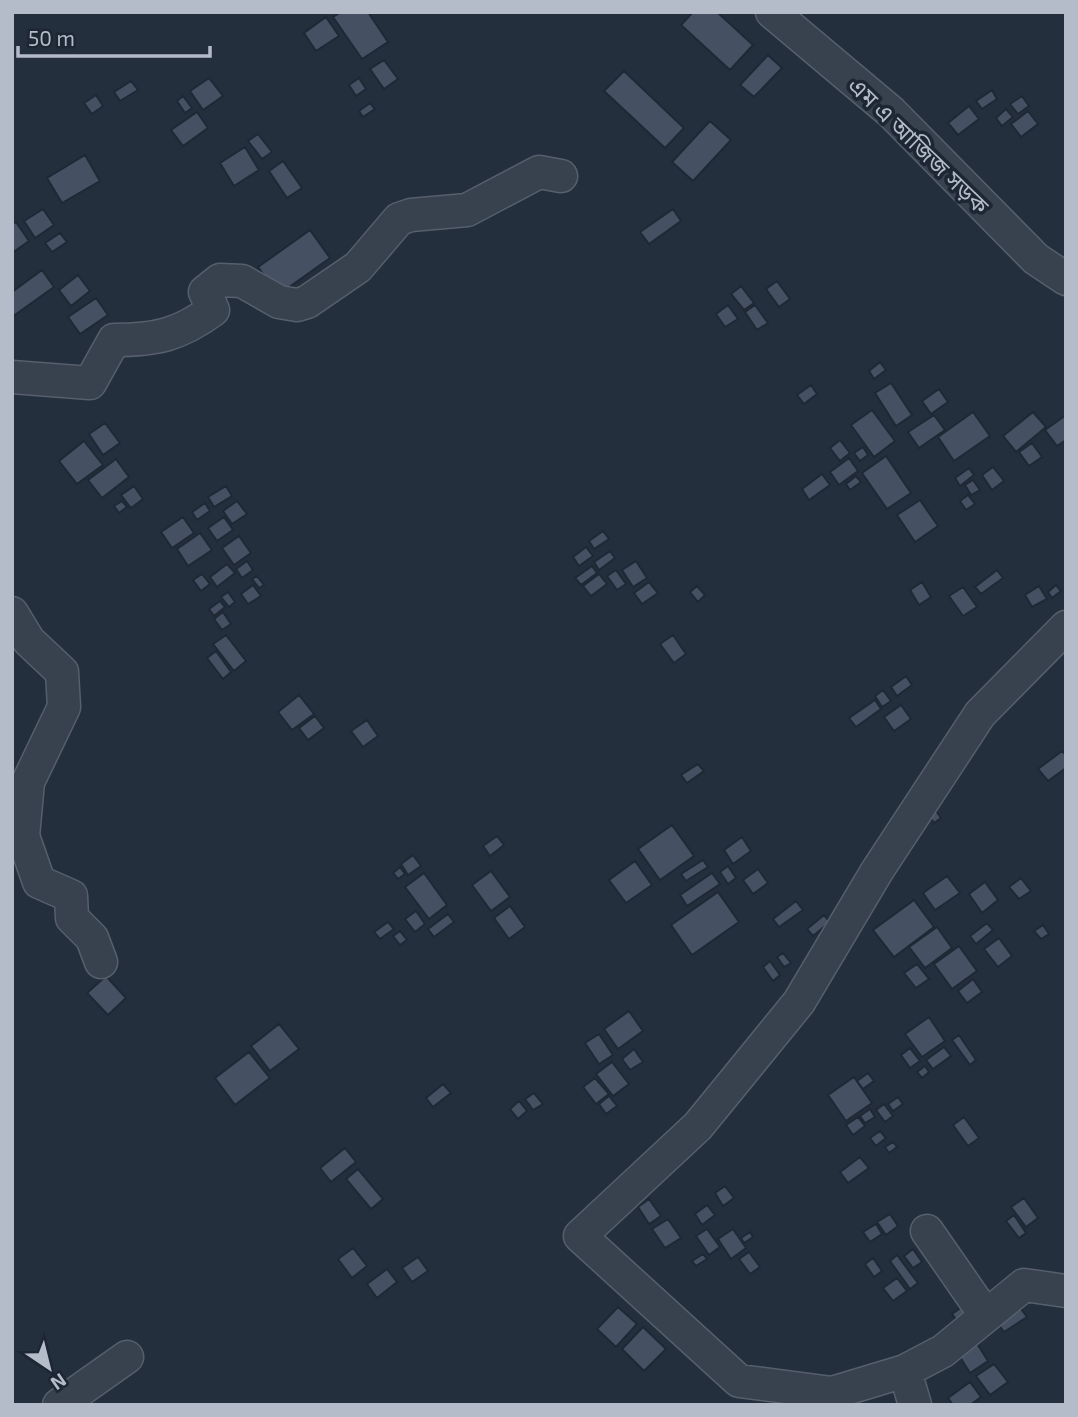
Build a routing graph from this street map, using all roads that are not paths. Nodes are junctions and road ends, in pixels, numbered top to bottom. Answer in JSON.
{"nodes":[{"id":1,"x":772,"y":12,"type":"edge"},
{"id":2,"x":561,"y":176,"type":"dead end"},
{"id":3,"x":1066,"y":279,"type":"edge"},
{"id":4,"x":12,"y":377,"type":"edge"},
{"id":5,"x":12,"y":613,"type":"edge"},
{"id":6,"x":1066,"y":627,"type":"edge"},
{"id":7,"x":101,"y":962,"type":"dead end"},
{"id":8,"x":927,"y":1231,"type":"dead end"},
{"id":9,"x":1066,"y":1291,"type":"edge"},
{"id":10,"x":986,"y":1316,"type":"junction"},
{"id":11,"x":127,"y":1357,"type":"dead end"},
{"id":12,"x":905,"y":1371,"type":"junction"},
{"id":13,"x":59,"y":1405,"type":"edge"},
{"id":14,"x":915,"y":1405,"type":"edge"}],
"edges":[{"from":1,"to":3,"type":"street","name":"এম এ আজিজ সড়ক"},
{"from":2,"to":4,"type":"street"},
{"from":5,"to":7,"type":"street"},
{"from":6,"to":12,"type":"street"},
{"from":8,"to":10,"type":"street"},
{"from":9,"to":10,"type":"street"},
{"from":10,"to":12,"type":"street"},
{"from":11,"to":13,"type":"street"},
{"from":12,"to":14,"type":"street"}]}
